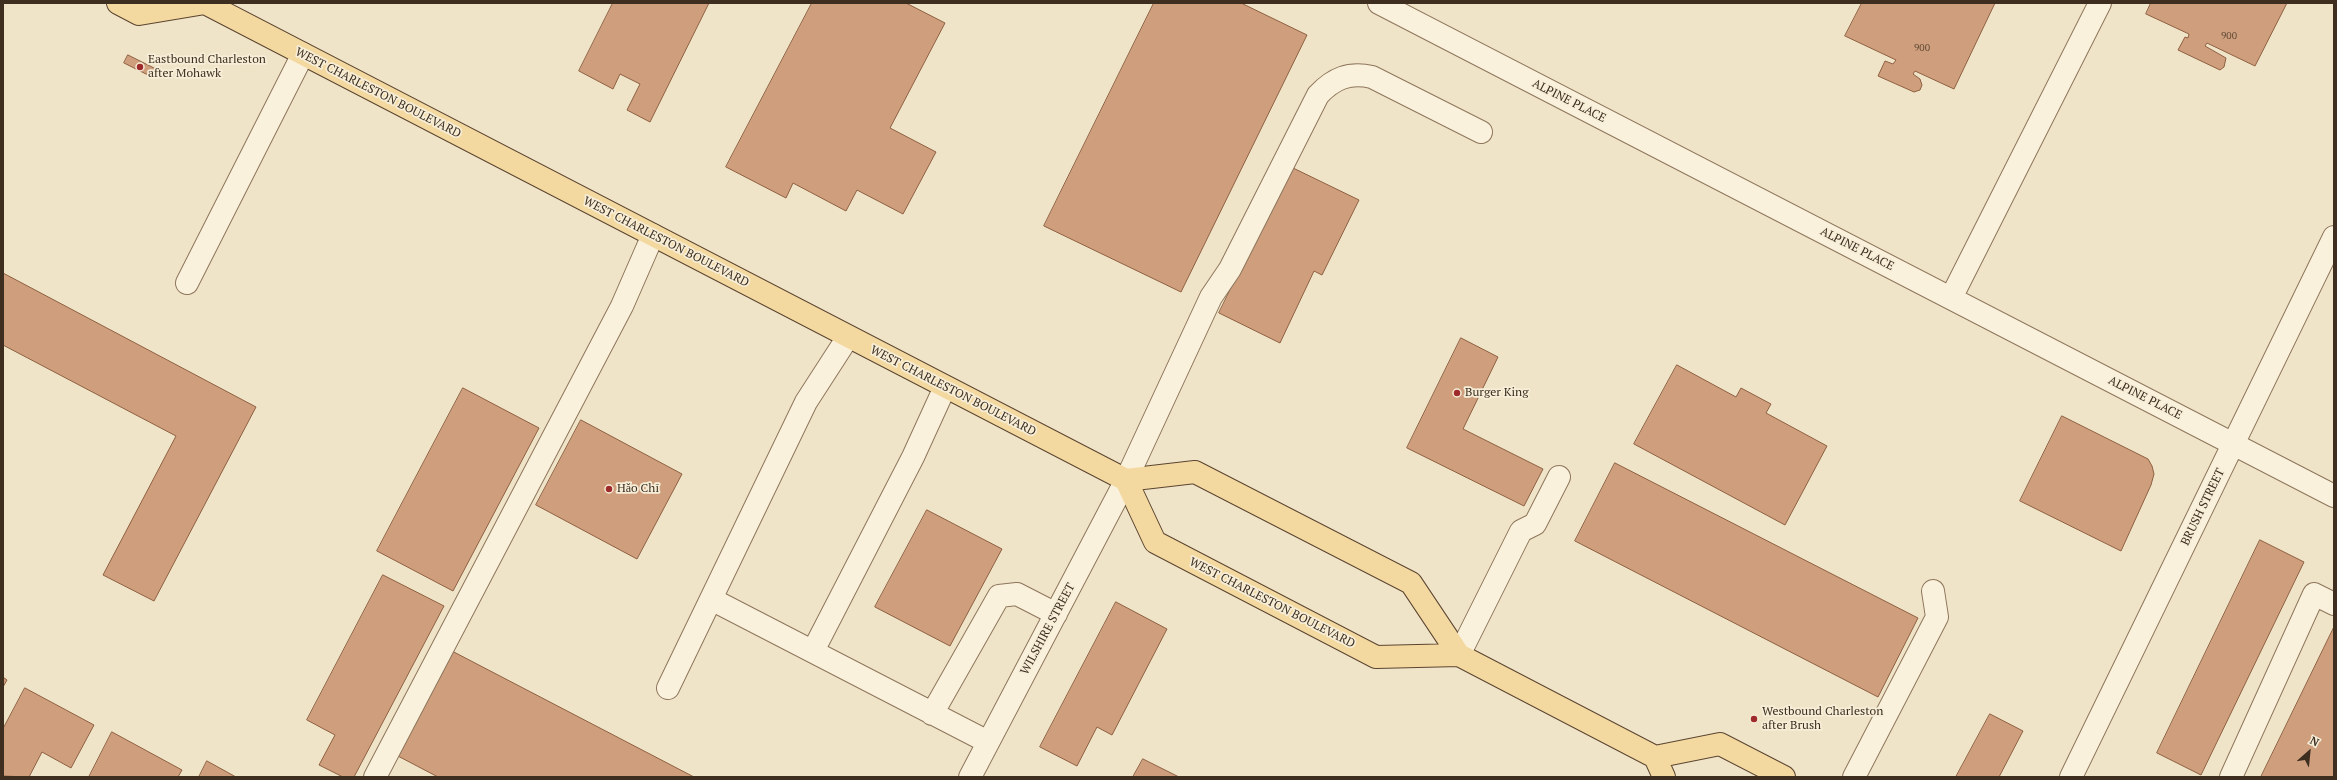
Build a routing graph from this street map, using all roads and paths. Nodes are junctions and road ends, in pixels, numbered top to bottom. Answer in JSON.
{"nodes":[{"id":1,"x":118,"y":3,"type":"edge"},
{"id":2,"x":204,"y":3,"type":"edge"},
{"id":3,"x":1379,"y":3,"type":"edge"},
{"id":4,"x":2100,"y":3,"type":"edge"},
{"id":5,"x":303,"y":54,"type":"junction"},
{"id":6,"x":1481,"y":132,"type":"dead end"},
{"id":7,"x":653,"y":235,"type":"junction"},
{"id":8,"x":2334,"y":237,"type":"edge"},
{"id":9,"x":187,"y":284,"type":"dead end"},
{"id":10,"x":1951,"y":298,"type":"junction"},
{"id":11,"x":848,"y":337,"type":"junction"},
{"id":12,"x":946,"y":387,"type":"junction"},
{"id":13,"x":2234,"y":444,"type":"junction"},
{"id":14,"x":1559,"y":477,"type":"dead end"},
{"id":15,"x":1126,"y":480,"type":"junction"},
{"id":16,"x":2334,"y":496,"type":"edge"},
{"id":17,"x":1933,"y":591,"type":"dead end"},
{"id":18,"x":711,"y":599,"type":"junction"},
{"id":19,"x":2334,"y":604,"type":"edge"},
{"id":20,"x":1056,"y":614,"type":"junction"},
{"id":21,"x":813,"y":651,"type":"junction"},
{"id":22,"x":1459,"y":655,"type":"junction"},
{"id":23,"x":668,"y":688,"type":"dead end"},
{"id":24,"x":932,"y":714,"type":"junction"},
{"id":25,"x":988,"y":742,"type":"junction"},
{"id":26,"x":1655,"y":757,"type":"junction"},
{"id":27,"x":375,"y":777,"type":"edge"},
{"id":28,"x":970,"y":777,"type":"edge"},
{"id":29,"x":1664,"y":777,"type":"edge"},
{"id":30,"x":1784,"y":777,"type":"edge"},
{"id":31,"x":1854,"y":777,"type":"edge"},
{"id":32,"x":2071,"y":777,"type":"edge"},
{"id":33,"x":2231,"y":777,"type":"edge"}],
"edges":[{"from":1,"to":2,"type":"main road","name":"WEST CHARLESTON BOULEVARD"},
{"from":2,"to":5,"type":"main road","name":"WEST CHARLESTON BOULEVARD"},
{"from":3,"to":10,"type":"street","name":"ALPINE PLACE"},
{"from":4,"to":10,"type":"street"},
{"from":5,"to":7,"type":"main road","name":"WEST CHARLESTON BOULEVARD"},
{"from":5,"to":9,"type":"street"},
{"from":6,"to":15,"type":"street","name":"WILSHIRE STREET"},
{"from":7,"to":11,"type":"main road","name":"WEST CHARLESTON BOULEVARD"},
{"from":7,"to":27,"type":"street"},
{"from":8,"to":13,"type":"street","name":"BRUSH STREET"},
{"from":10,"to":13,"type":"street","name":"ALPINE PLACE"},
{"from":11,"to":12,"type":"main road","name":"WEST CHARLESTON BOULEVARD"},
{"from":11,"to":18,"type":"street"},
{"from":12,"to":15,"type":"main road","name":"WEST CHARLESTON BOULEVARD"},
{"from":12,"to":21,"type":"street"},
{"from":13,"to":16,"type":"street","name":"ALPINE PLACE"},
{"from":13,"to":32,"type":"street","name":"BRUSH STREET"},
{"from":14,"to":22,"type":"street"},
{"from":15,"to":20,"type":"street","name":"WILSHIRE STREET"},
{"from":15,"to":22,"type":"main road","name":"WEST CHARLESTON BOULEVARD"},
{"from":15,"to":22,"type":"main road","name":"WEST CHARLESTON BOULEVARD"},
{"from":17,"to":31,"type":"street"},
{"from":18,"to":21,"type":"street"},
{"from":18,"to":23,"type":"street"},
{"from":19,"to":33,"type":"street"},
{"from":20,"to":24,"type":"street"},
{"from":20,"to":25,"type":"street","name":"WILSHIRE STREET"},
{"from":21,"to":24,"type":"street"},
{"from":22,"to":26,"type":"main road","name":"WEST CHARLESTON BOULEVARD"},
{"from":24,"to":25,"type":"street"},
{"from":25,"to":28,"type":"street","name":"WILSHIRE STREET"},
{"from":26,"to":29,"type":"main road"},
{"from":26,"to":30,"type":"main road"}]}
